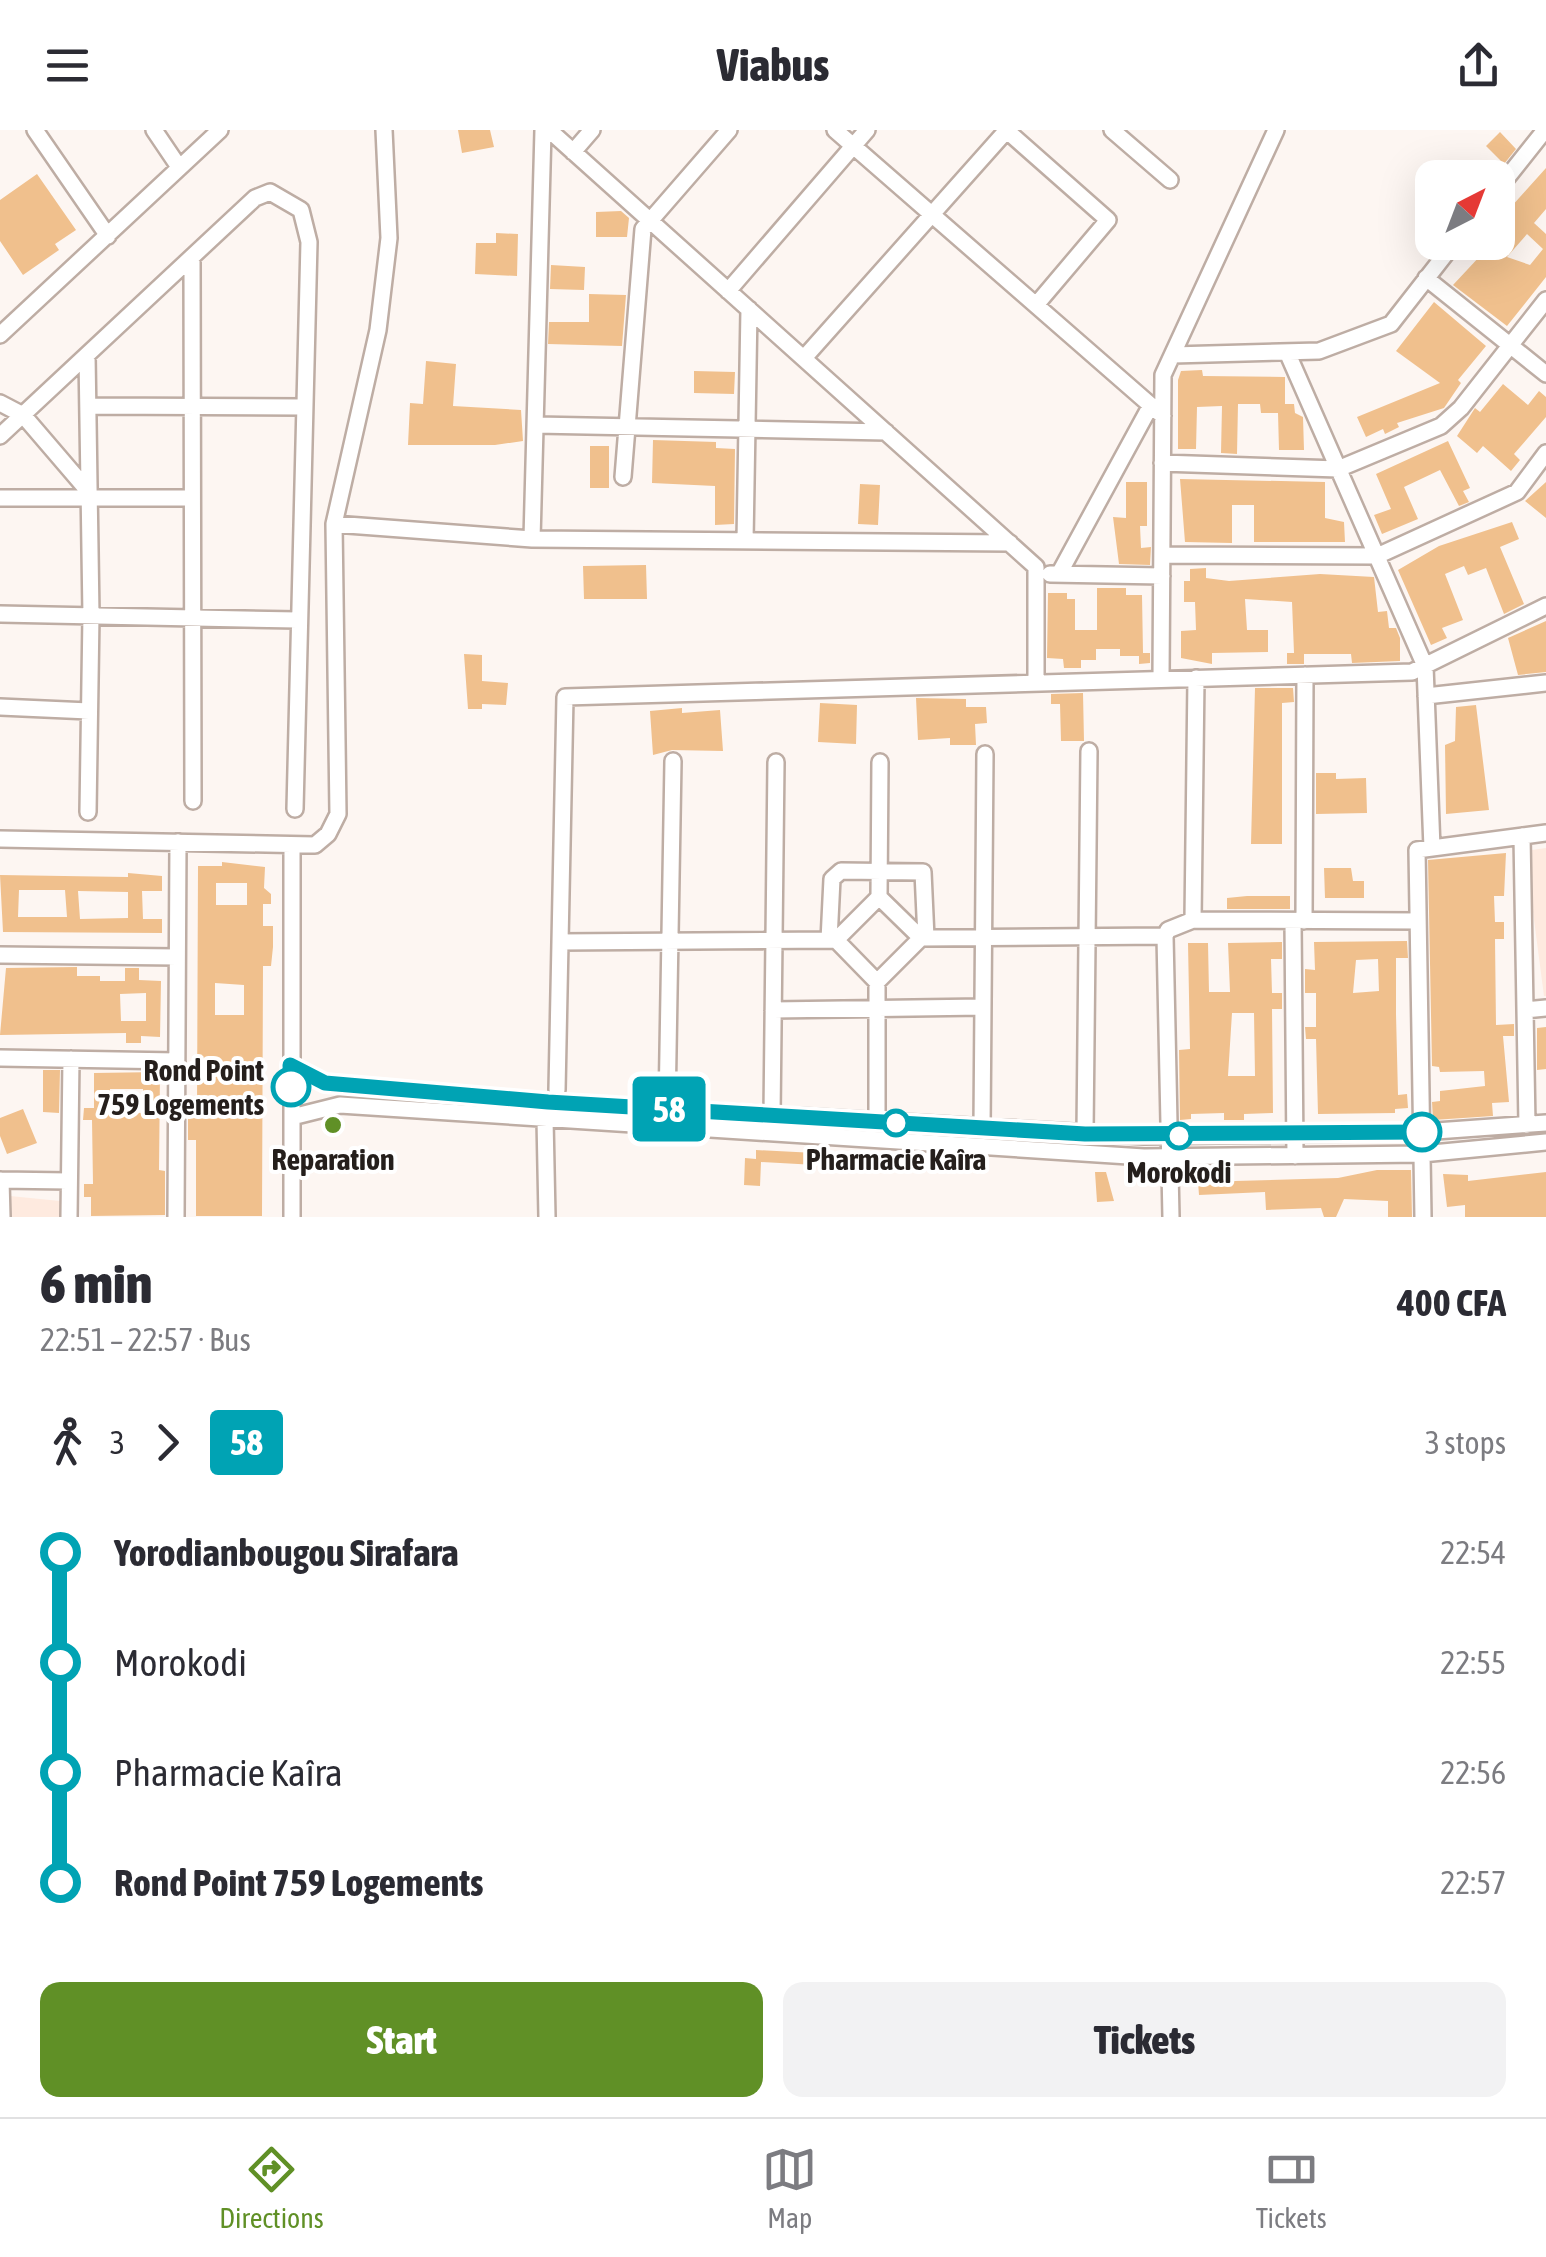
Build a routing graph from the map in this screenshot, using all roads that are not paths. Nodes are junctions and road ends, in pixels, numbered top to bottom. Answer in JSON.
{"nodes":[{"id":1,"x":35,"y":130,"type":"edge"},
{"id":2,"x":154,"y":130,"type":"edge"},
{"id":3,"x":220,"y":130,"type":"edge"},
{"id":4,"x":384,"y":130,"type":"edge"},
{"id":5,"x":546,"y":130,"type":"edge"},
{"id":6,"x":592,"y":130,"type":"edge"},
{"id":7,"x":730,"y":130,"type":"edge"},
{"id":8,"x":835,"y":130,"type":"edge"},
{"id":9,"x":867,"y":130,"type":"edge"},
{"id":10,"x":1006,"y":130,"type":"edge"},
{"id":11,"x":1112,"y":130,"type":"edge"},
{"id":12,"x":1545,"y":130,"type":"edge"},
{"id":13,"x":1274,"y":131,"type":"edge"},
{"id":14,"x":853,"y":146,"type":"junction"},
{"id":15,"x":573,"y":152,"type":"junction"},
{"id":16,"x":179,"y":168,"type":"junction"},
{"id":17,"x":1515,"y":168,"type":"edge"},
{"id":18,"x":1170,"y":180,"type":"dead end"},
{"id":19,"x":932,"y":214,"type":"junction"},
{"id":20,"x":650,"y":221,"type":"junction"},
{"id":21,"x":108,"y":236,"type":"junction"},
{"id":22,"x":192,"y":257,"type":"junction"},
{"id":23,"x":1440,"y":260,"type":"edge"},
{"id":24,"x":1426,"y":278,"type":"junction"},
{"id":25,"x":728,"y":290,"type":"junction"},
{"id":26,"x":1546,"y":300,"type":"edge"},
{"id":27,"x":1036,"y":305,"type":"junction"},
{"id":28,"x":749,"y":309,"type":"junction"},
{"id":29,"x":0,"y":335,"type":"edge"},
{"id":30,"x":1510,"y":346,"type":"junction"},
{"id":31,"x":1287,"y":352,"type":"junction"},
{"id":32,"x":87,"y":355,"type":"junction"},
{"id":33,"x":1172,"y":355,"type":"junction"},
{"id":34,"x":804,"y":358,"type":"junction"},
{"id":35,"x":1546,"y":374,"type":"edge"},
{"id":36,"x":0,"y":403,"type":"edge"},
{"id":37,"x":88,"y":406,"type":"junction"},
{"id":38,"x":191,"y":406,"type":"junction"},
{"id":39,"x":304,"y":407,"type":"junction"},
{"id":40,"x":1157,"y":410,"type":"junction"},
{"id":41,"x":23,"y":415,"type":"junction"},
{"id":42,"x":536,"y":425,"type":"junction"},
{"id":43,"x":627,"y":427,"type":"junction"},
{"id":44,"x":747,"y":429,"type":"junction"},
{"id":45,"x":886,"y":432,"type":"junction"},
{"id":46,"x":0,"y":436,"type":"edge"},
{"id":47,"x":1546,"y":452,"type":"edge"},
{"id":48,"x":1162,"y":463,"type":"junction"},
{"id":49,"x":1338,"y":469,"type":"junction"},
{"id":50,"x":623,"y":478,"type":"dead end"},
{"id":51,"x":89,"y":496,"type":"junction"},
{"id":52,"x":0,"y":498,"type":"edge"},
{"id":53,"x":190,"y":498,"type":"junction"},
{"id":54,"x":334,"y":524,"type":"junction"},
{"id":55,"x":532,"y":539,"type":"junction"},
{"id":56,"x":746,"y":541,"type":"junction"},
{"id":57,"x":1010,"y":543,"type":"junction"},
{"id":58,"x":1162,"y":556,"type":"junction"},
{"id":59,"x":1377,"y":556,"type":"junction"},
{"id":60,"x":1036,"y":574,"type":"junction"},
{"id":61,"x":1059,"y":574,"type":"junction"},
{"id":62,"x":1162,"y":576,"type":"junction"},
{"id":63,"x":1546,"y":606,"type":"edge"},
{"id":64,"x":0,"y":614,"type":"edge"},
{"id":65,"x":91,"y":615,"type":"junction"},
{"id":66,"x":192,"y":617,"type":"junction"},
{"id":67,"x":297,"y":620,"type":"junction"},
{"id":68,"x":1426,"y":666,"type":"junction"},
{"id":69,"x":1305,"y":675,"type":"junction"},
{"id":70,"x":1196,"y":678,"type":"junction"},
{"id":71,"x":1161,"y":680,"type":"junction"},
{"id":72,"x":1036,"y":683,"type":"junction"},
{"id":73,"x":1546,"y":683,"type":"edge"},
{"id":74,"x":1426,"y":696,"type":"junction"},
{"id":75,"x":0,"y":708,"type":"edge"},
{"id":76,"x":90,"y":711,"type":"junction"},
{"id":77,"x":1089,"y":751,"type":"dead end"},
{"id":78,"x":985,"y":754,"type":"dead end"},
{"id":79,"x":673,"y":761,"type":"dead end"},
{"id":80,"x":776,"y":762,"type":"dead end"},
{"id":81,"x":880,"y":762,"type":"dead end"},
{"id":82,"x":193,"y":801,"type":"dead end"},
{"id":83,"x":295,"y":809,"type":"dead end"},
{"id":84,"x":88,"y":812,"type":"dead end"},
{"id":85,"x":1546,"y":834,"type":"edge"},
{"id":86,"x":1522,"y":836,"type":"junction"},
{"id":87,"x":0,"y":839,"type":"edge"},
{"id":88,"x":178,"y":842,"type":"junction"},
{"id":89,"x":292,"y":844,"type":"junction"},
{"id":90,"x":1432,"y":848,"type":"junction"},
{"id":91,"x":880,"y":870,"type":"junction"},
{"id":92,"x":880,"y":897,"type":"junction"},
{"id":93,"x":1194,"y":920,"type":"junction"},
{"id":94,"x":1298,"y":921,"type":"junction"},
{"id":95,"x":1418,"y":921,"type":"junction"},
{"id":96,"x":1087,"y":936,"type":"junction"},
{"id":97,"x":1165,"y":936,"type":"junction"},
{"id":98,"x":924,"y":938,"type":"junction"},
{"id":99,"x":984,"y":938,"type":"junction"},
{"id":100,"x":832,"y":940,"type":"junction"},
{"id":101,"x":774,"y":941,"type":"junction"},
{"id":102,"x":560,"y":942,"type":"junction"},
{"id":103,"x":670,"y":942,"type":"junction"},
{"id":104,"x":0,"y":956,"type":"edge"},
{"id":105,"x":177,"y":957,"type":"junction"},
{"id":106,"x":877,"y":982,"type":"junction"},
{"id":107,"x":983,"y":1007,"type":"junction"},
{"id":108,"x":878,"y":1008,"type":"junction"},
{"id":109,"x":1546,"y":1008,"type":"edge"},
{"id":110,"x":773,"y":1010,"type":"junction"},
{"id":111,"x":1524,"y":1010,"type":"junction"},
{"id":112,"x":0,"y":1058,"type":"edge"},
{"id":113,"x":71,"y":1059,"type":"junction"},
{"id":114,"x":177,"y":1061,"type":"junction"},
{"id":115,"x":290,"y":1065,"type":"junction"},
{"id":116,"x":557,"y":1090,"type":"dead end"},
{"id":117,"x":666,"y":1109,"type":"junction"},
{"id":118,"x":772,"y":1115,"type":"junction"},
{"id":119,"x":292,"y":1117,"type":"junction"},
{"id":120,"x":545,"y":1119,"type":"junction"},
{"id":121,"x":877,"y":1122,"type":"junction"},
{"id":122,"x":1546,"y":1122,"type":"edge"},
{"id":123,"x":1527,"y":1125,"type":"junction"},
{"id":124,"x":982,"y":1128,"type":"junction"},
{"id":125,"x":1422,"y":1132,"type":"junction"},
{"id":126,"x":1085,"y":1134,"type":"junction"},
{"id":127,"x":1295,"y":1135,"type":"junction"},
{"id":128,"x":1170,"y":1136,"type":"junction"},
{"id":129,"x":1546,"y":1142,"type":"edge"},
{"id":130,"x":1422,"y":1154,"type":"junction"},
{"id":131,"x":1295,"y":1156,"type":"junction"},
{"id":132,"x":1170,"y":1157,"type":"junction"},
{"id":133,"x":1,"y":1180,"type":"edge"},
{"id":134,"x":68,"y":1181,"type":"junction"},
{"id":135,"x":2,"y":1217,"type":"edge"},
{"id":136,"x":69,"y":1217,"type":"edge"},
{"id":137,"x":176,"y":1217,"type":"edge"},
{"id":138,"x":292,"y":1217,"type":"edge"},
{"id":139,"x":547,"y":1217,"type":"edge"},
{"id":140,"x":1171,"y":1217,"type":"edge"},
{"id":141,"x":1424,"y":1217,"type":"edge"}],
"edges":[{"from":1,"to":21,"type":"street"},
{"from":2,"to":16,"type":"street"},
{"from":3,"to":16,"type":"street"},
{"from":4,"to":54,"type":"street"},
{"from":5,"to":15,"type":"street"},
{"from":5,"to":42,"type":"street"},
{"from":6,"to":15,"type":"street"},
{"from":7,"to":20,"type":"street"},
{"from":8,"to":14,"type":"street"},
{"from":9,"to":14,"type":"street"},
{"from":10,"to":19,"type":"street"},
{"from":10,"to":27,"type":"street"},
{"from":11,"to":18,"type":"street"},
{"from":12,"to":17,"type":"street"},
{"from":13,"to":33,"type":"street"},
{"from":14,"to":19,"type":"street"},
{"from":14,"to":25,"type":"street"},
{"from":15,"to":20,"type":"street"},
{"from":16,"to":21,"type":"street"},
{"from":19,"to":27,"type":"street"},
{"from":19,"to":34,"type":"street"},
{"from":20,"to":25,"type":"street"},
{"from":20,"to":43,"type":"street"},
{"from":21,"to":29,"type":"street"},
{"from":22,"to":32,"type":"street"},
{"from":22,"to":38,"type":"street"},
{"from":22,"to":39,"type":"street"},
{"from":23,"to":24,"type":"street"},
{"from":24,"to":30,"type":"street"},
{"from":24,"to":31,"type":"street"},
{"from":25,"to":28,"type":"street"},
{"from":26,"to":30,"type":"street"},
{"from":27,"to":40,"type":"street"},
{"from":28,"to":34,"type":"street"},
{"from":28,"to":44,"type":"street"},
{"from":30,"to":35,"type":"street"},
{"from":30,"to":49,"type":"street"},
{"from":31,"to":33,"type":"street"},
{"from":31,"to":49,"type":"street"},
{"from":32,"to":37,"type":"street"},
{"from":32,"to":41,"type":"street"},
{"from":33,"to":40,"type":"street"},
{"from":34,"to":45,"type":"street"},
{"from":36,"to":41,"type":"street"},
{"from":37,"to":38,"type":"street"},
{"from":37,"to":51,"type":"street"},
{"from":38,"to":39,"type":"street"},
{"from":38,"to":53,"type":"street"},
{"from":39,"to":67,"type":"street"},
{"from":40,"to":48,"type":"street"},
{"from":40,"to":61,"type":"street"},
{"from":41,"to":46,"type":"street"},
{"from":41,"to":51,"type":"street"},
{"from":42,"to":43,"type":"street"},
{"from":42,"to":55,"type":"street"},
{"from":43,"to":44,"type":"street"},
{"from":43,"to":50,"type":"street"},
{"from":44,"to":45,"type":"street"},
{"from":44,"to":56,"type":"street"},
{"from":45,"to":57,"type":"street"},
{"from":47,"to":59,"type":"street"},
{"from":48,"to":49,"type":"street"},
{"from":48,"to":58,"type":"street"},
{"from":49,"to":59,"type":"street"},
{"from":51,"to":52,"type":"street"},
{"from":51,"to":53,"type":"street"},
{"from":51,"to":65,"type":"street"},
{"from":53,"to":66,"type":"street"},
{"from":54,"to":55,"type":"street"},
{"from":54,"to":89,"type":"street"},
{"from":55,"to":56,"type":"street"},
{"from":56,"to":57,"type":"street"},
{"from":57,"to":60,"type":"street"},
{"from":58,"to":59,"type":"street"},
{"from":58,"to":62,"type":"street"},
{"from":59,"to":68,"type":"street"},
{"from":60,"to":61,"type":"street"},
{"from":60,"to":72,"type":"street"},
{"from":61,"to":62,"type":"street"},
{"from":62,"to":71,"type":"street"},
{"from":63,"to":68,"type":"street"},
{"from":64,"to":65,"type":"street"},
{"from":65,"to":66,"type":"street"},
{"from":65,"to":76,"type":"street"},
{"from":66,"to":67,"type":"street"},
{"from":66,"to":82,"type":"street"},
{"from":67,"to":83,"type":"street"},
{"from":68,"to":69,"type":"street"},
{"from":68,"to":74,"type":"street"},
{"from":69,"to":70,"type":"street"},
{"from":69,"to":94,"type":"street"},
{"from":70,"to":71,"type":"street"},
{"from":70,"to":93,"type":"street"},
{"from":71,"to":72,"type":"street"},
{"from":72,"to":102,"type":"street"},
{"from":73,"to":74,"type":"street"},
{"from":74,"to":90,"type":"street"},
{"from":75,"to":76,"type":"street"},
{"from":76,"to":84,"type":"street"},
{"from":77,"to":96,"type":"street"},
{"from":78,"to":99,"type":"street"},
{"from":79,"to":103,"type":"street"},
{"from":80,"to":101,"type":"street"},
{"from":81,"to":91,"type":"street"},
{"from":85,"to":86,"type":"street"},
{"from":86,"to":90,"type":"street"},
{"from":86,"to":111,"type":"street"},
{"from":87,"to":88,"type":"street"},
{"from":88,"to":89,"type":"street"},
{"from":88,"to":105,"type":"street"},
{"from":89,"to":115,"type":"street"},
{"from":90,"to":95,"type":"street"},
{"from":91,"to":92,"type":"street"},
{"from":91,"to":98,"type":"street"},
{"from":91,"to":100,"type":"street"},
{"from":92,"to":98,"type":"street"},
{"from":92,"to":100,"type":"street"},
{"from":93,"to":94,"type":"street"},
{"from":93,"to":97,"type":"street"},
{"from":94,"to":95,"type":"street"},
{"from":94,"to":127,"type":"street"},
{"from":95,"to":125,"type":"street"},
{"from":96,"to":97,"type":"street"},
{"from":96,"to":99,"type":"street"},
{"from":96,"to":126,"type":"street"},
{"from":97,"to":128,"type":"street"},
{"from":98,"to":99,"type":"street"},
{"from":98,"to":106,"type":"street"},
{"from":99,"to":107,"type":"street"},
{"from":100,"to":101,"type":"street"},
{"from":100,"to":106,"type":"street"},
{"from":101,"to":103,"type":"street"},
{"from":101,"to":110,"type":"street"},
{"from":102,"to":103,"type":"street"},
{"from":102,"to":116,"type":"street"},
{"from":103,"to":117,"type":"street"},
{"from":104,"to":105,"type":"street"},
{"from":105,"to":114,"type":"street"},
{"from":106,"to":108,"type":"street"},
{"from":107,"to":108,"type":"street"},
{"from":107,"to":124,"type":"street"},
{"from":108,"to":110,"type":"street"},
{"from":108,"to":121,"type":"street"},
{"from":109,"to":111,"type":"street"},
{"from":110,"to":118,"type":"street"},
{"from":111,"to":123,"type":"street"},
{"from":112,"to":113,"type":"street"},
{"from":113,"to":114,"type":"street"},
{"from":113,"to":134,"type":"street"},
{"from":114,"to":137,"type":"street"},
{"from":115,"to":117,"type":"street"},
{"from":115,"to":119,"type":"street"},
{"from":117,"to":118,"type":"street"},
{"from":118,"to":121,"type":"street"},
{"from":119,"to":120,"type":"street"},
{"from":119,"to":138,"type":"street"},
{"from":120,"to":132,"type":"street"},
{"from":120,"to":139,"type":"street"},
{"from":121,"to":124,"type":"street"},
{"from":122,"to":123,"type":"street"},
{"from":123,"to":125,"type":"street"},
{"from":124,"to":126,"type":"street"},
{"from":125,"to":127,"type":"street"},
{"from":125,"to":130,"type":"street"},
{"from":126,"to":128,"type":"street"},
{"from":127,"to":128,"type":"street"},
{"from":127,"to":131,"type":"street"},
{"from":128,"to":132,"type":"street"},
{"from":129,"to":130,"type":"street"},
{"from":130,"to":131,"type":"street"},
{"from":130,"to":141,"type":"street"},
{"from":131,"to":132,"type":"street"},
{"from":132,"to":140,"type":"street"},
{"from":133,"to":134,"type":"street"},
{"from":133,"to":135,"type":"street"},
{"from":134,"to":136,"type":"street"}]}
